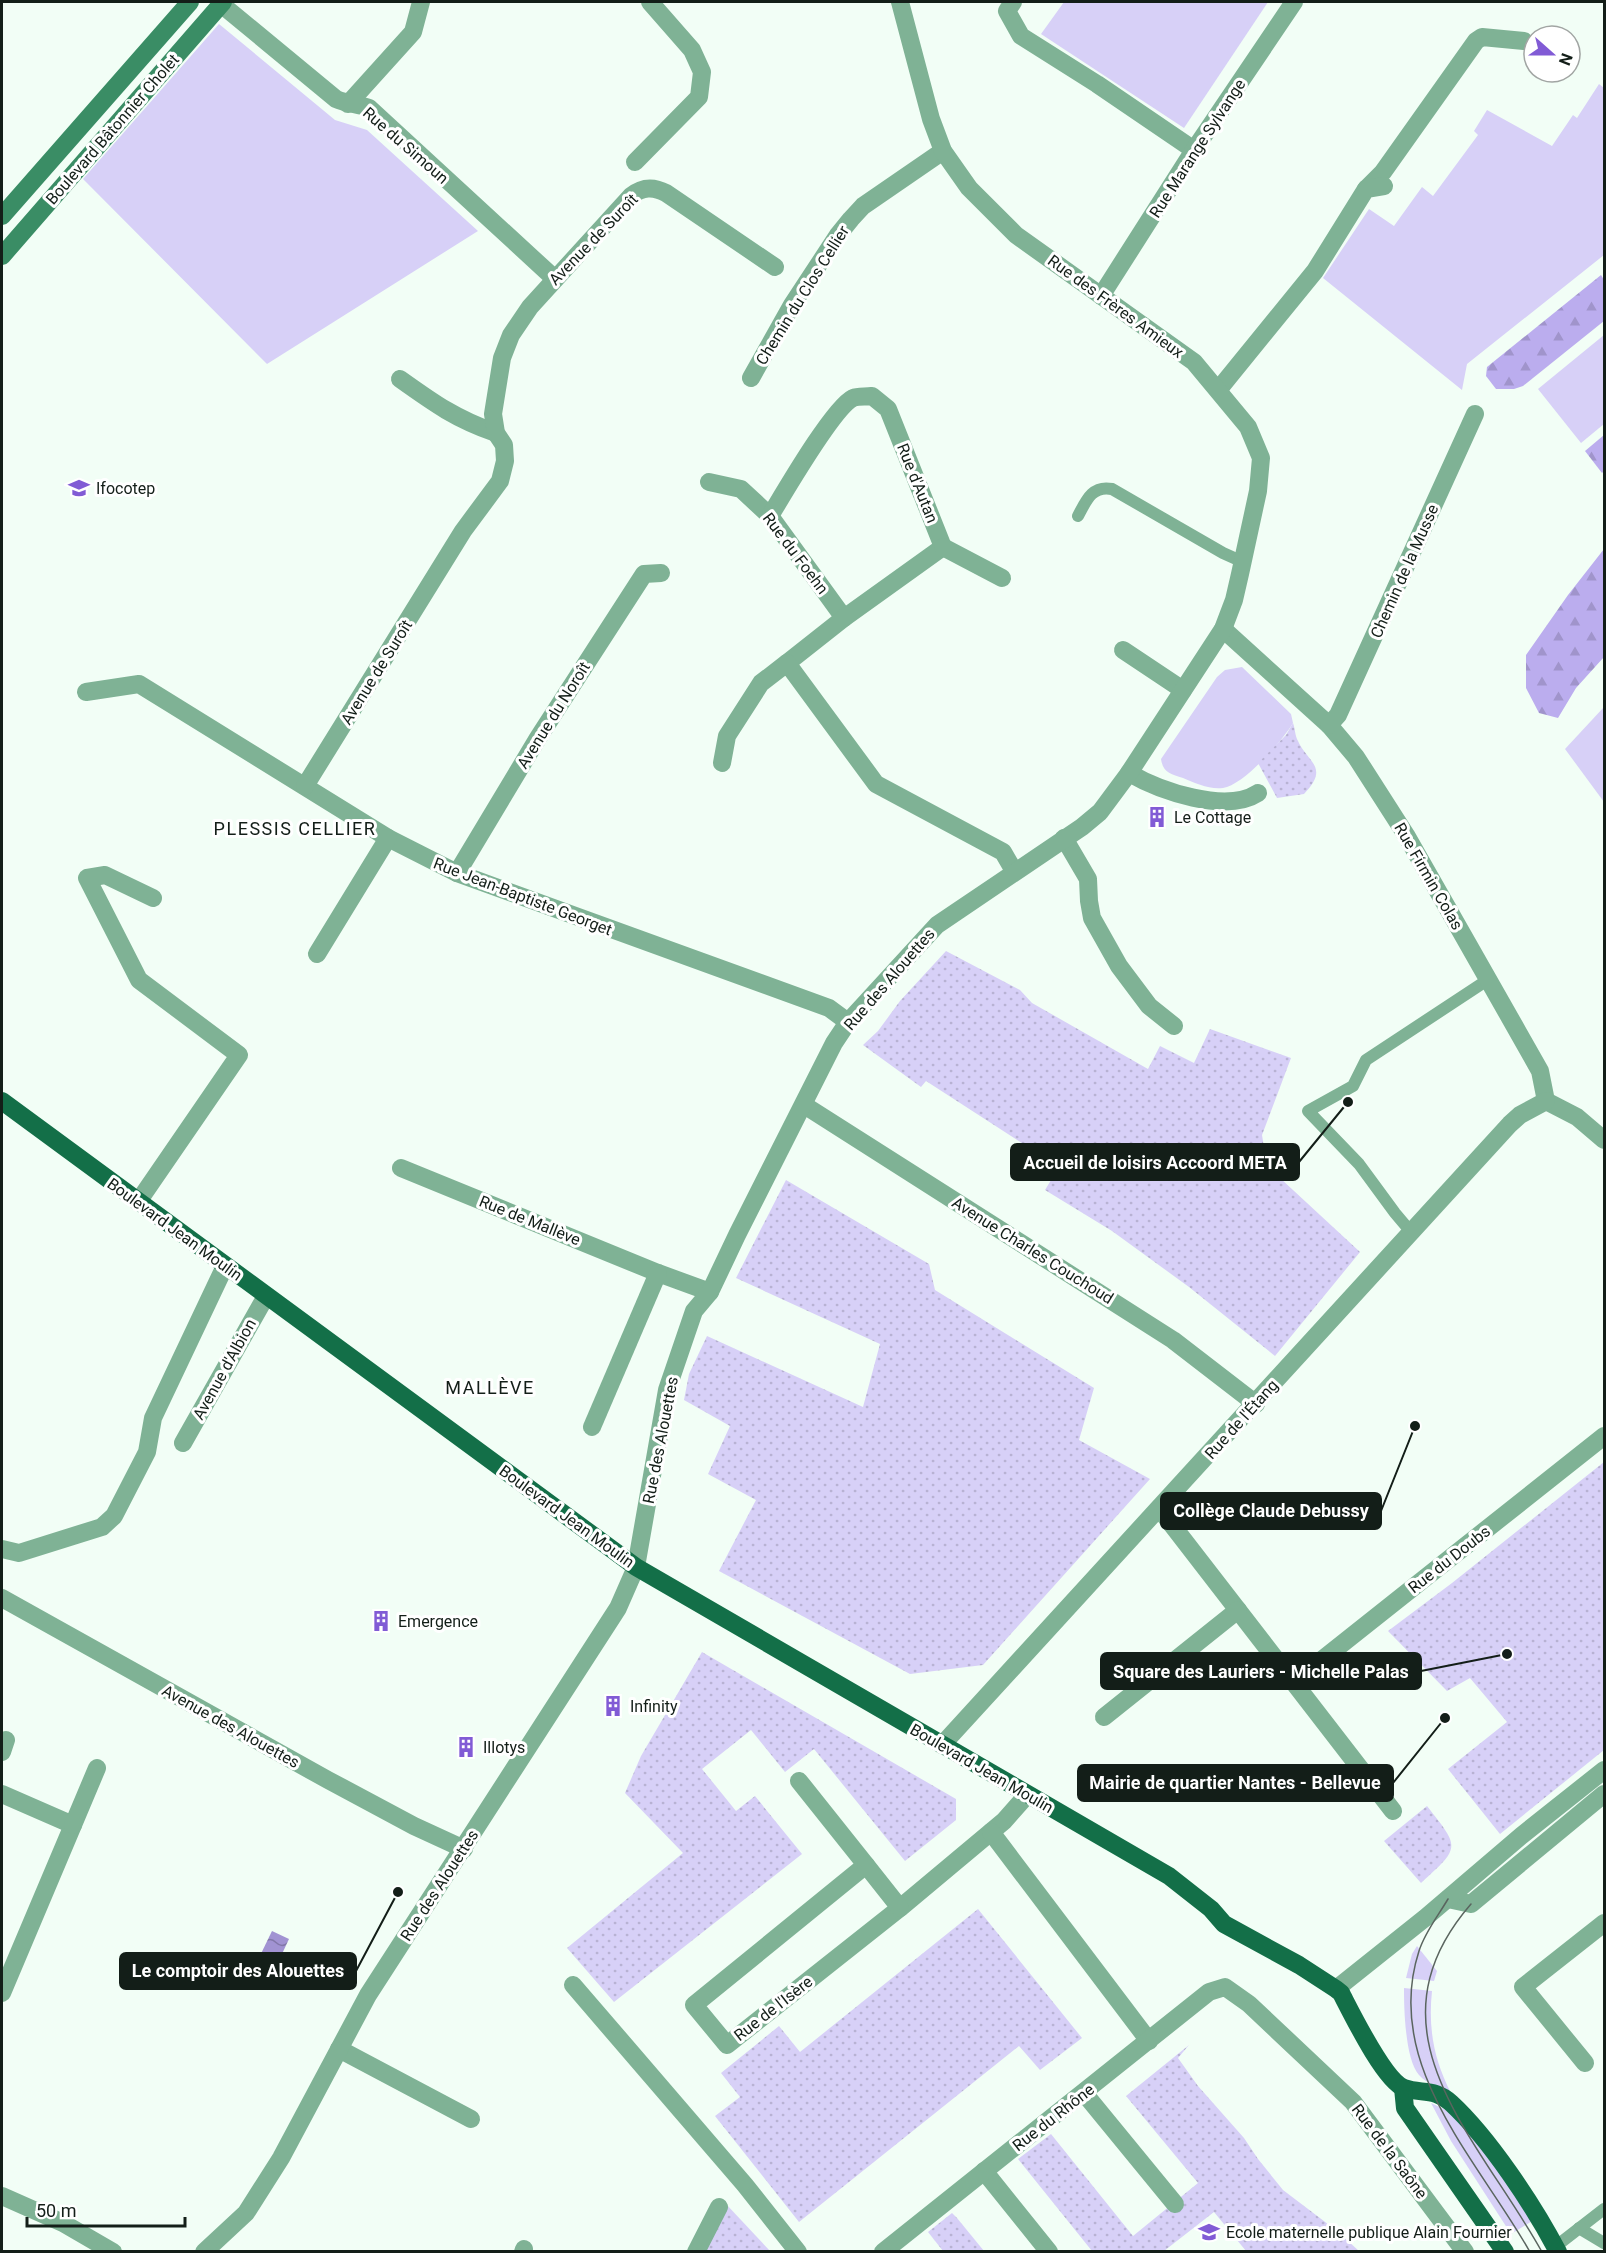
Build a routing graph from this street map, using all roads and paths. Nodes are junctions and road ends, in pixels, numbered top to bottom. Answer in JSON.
{"nodes":[{"id":1,"x":190,"y":2,"type":"edge"},
{"id":2,"x":421,"y":2,"type":"edge"},
{"id":3,"x":650,"y":2,"type":"edge"},
{"id":4,"x":900,"y":2,"type":"edge"},
{"id":5,"x":1013,"y":2,"type":"edge"},
{"id":6,"x":1294,"y":2,"type":"edge"},
{"id":7,"x":222,"y":3,"type":"edge"},
{"id":8,"x":1522,"y":41,"type":"edge"},
{"id":9,"x":348,"y":104,"type":"junction"},
{"id":10,"x":943,"y":150,"type":"junction"},
{"id":11,"x":1194,"y":150,"type":"junction"},
{"id":12,"x":635,"y":162,"type":"dead end"},
{"id":13,"x":2,"y":216,"type":"edge"},
{"id":14,"x":2,"y":256,"type":"edge"},
{"id":15,"x":776,"y":267,"type":"dead end"},
{"id":16,"x":555,"y":279,"type":"junction"},
{"id":17,"x":1101,"y":296,"type":"junction"},
{"id":18,"x":750,"y":378,"type":"dead end"},
{"id":19,"x":400,"y":379,"type":"dead end"},
{"id":20,"x":1218,"y":389,"type":"junction"},
{"id":21,"x":1474,"y":414,"type":"dead end"},
{"id":22,"x":496,"y":433,"type":"junction"},
{"id":23,"x":709,"y":483,"type":"dead end"},
{"id":24,"x":770,"y":516,"type":"junction"},
{"id":25,"x":1078,"y":516,"type":"dead end"},
{"id":26,"x":944,"y":547,"type":"junction"},
{"id":27,"x":1242,"y":562,"type":"junction"},
{"id":28,"x":661,"y":573,"type":"dead end"},
{"id":29,"x":1002,"y":578,"type":"dead end"},
{"id":30,"x":844,"y":618,"type":"junction"},
{"id":31,"x":1223,"y":628,"type":"junction"},
{"id":32,"x":1123,"y":650,"type":"dead end"},
{"id":33,"x":787,"y":663,"type":"junction"},
{"id":34,"x":1183,"y":690,"type":"junction"},
{"id":35,"x":86,"y":692,"type":"dead end"},
{"id":36,"x":1329,"y":725,"type":"junction"},
{"id":37,"x":722,"y":763,"type":"dead end"},
{"id":38,"x":1129,"y":773,"type":"junction"},
{"id":39,"x":305,"y":786,"type":"junction"},
{"id":40,"x":1258,"y":794,"type":"dead end"},
{"id":41,"x":388,"y":838,"type":"junction"},
{"id":42,"x":1064,"y":838,"type":"junction"},
{"id":43,"x":1014,"y":871,"type":"junction"},
{"id":44,"x":456,"y":873,"type":"junction"},
{"id":45,"x":153,"y":898,"type":"dead end"},
{"id":46,"x":317,"y":954,"type":"dead end"},
{"id":47,"x":1489,"y":979,"type":"junction"},
{"id":48,"x":848,"y":1022,"type":"junction"},
{"id":49,"x":1174,"y":1026,"type":"dead end"},
{"id":50,"x":2,"y":1101,"type":"edge"},
{"id":51,"x":1546,"y":1101,"type":"junction"},
{"id":52,"x":804,"y":1105,"type":"junction"},
{"id":53,"x":1605,"y":1140,"type":"edge"},
{"id":54,"x":401,"y":1168,"type":"dead end"},
{"id":55,"x":138,"y":1202,"type":"junction"},
{"id":56,"x":1411,"y":1232,"type":"junction"},
{"id":57,"x":225,"y":1266,"type":"junction"},
{"id":58,"x":658,"y":1273,"type":"junction"},
{"id":59,"x":710,"y":1292,"type":"junction"},
{"id":60,"x":266,"y":1296,"type":"junction"},
{"id":61,"x":1256,"y":1404,"type":"junction"},
{"id":62,"x":592,"y":1427,"type":"dead end"},
{"id":63,"x":1605,"y":1436,"type":"edge"},
{"id":64,"x":183,"y":1443,"type":"dead end"},
{"id":65,"x":1159,"y":1508,"type":"junction"},
{"id":66,"x":2,"y":1549,"type":"edge"},
{"id":67,"x":636,"y":1567,"type":"junction"},
{"id":68,"x":2,"y":1598,"type":"edge"},
{"id":69,"x":1239,"y":1610,"type":"junction"},
{"id":70,"x":1294,"y":1682,"type":"junction"},
{"id":71,"x":1104,"y":1717,"type":"dead end"},
{"id":72,"x":942,"y":1745,"type":"junction"},
{"id":73,"x":97,"y":1768,"type":"dead end"},
{"id":74,"x":1605,"y":1770,"type":"edge"},
{"id":75,"x":799,"y":1781,"type":"dead end"},
{"id":76,"x":2,"y":1794,"type":"edge"},
{"id":77,"x":1605,"y":1794,"type":"edge"},
{"id":78,"x":1027,"y":1795,"type":"junction"},
{"id":79,"x":1393,"y":1811,"type":"dead end"},
{"id":80,"x":73,"y":1825,"type":"junction"},
{"id":81,"x":991,"y":1832,"type":"junction"},
{"id":82,"x":464,"y":1849,"type":"junction"},
{"id":83,"x":866,"y":1866,"type":"junction"},
{"id":84,"x":1448,"y":1899,"type":"junction"},
{"id":85,"x":900,"y":1908,"type":"junction"},
{"id":86,"x":1605,"y":1923,"type":"edge"},
{"id":87,"x":573,"y":1985,"type":"dead end"},
{"id":88,"x":1225,"y":1987,"type":"joint"},
{"id":89,"x":1339,"y":1991,"type":"junction"},
{"id":90,"x":2,"y":1993,"type":"edge"},
{"id":91,"x":1149,"y":2041,"type":"junction"},
{"id":92,"x":339,"y":2049,"type":"junction"},
{"id":93,"x":1585,"y":2063,"type":"dead end"},
{"id":94,"x":1403,"y":2088,"type":"junction"},
{"id":95,"x":1084,"y":2093,"type":"junction"},
{"id":96,"x":471,"y":2119,"type":"dead end"},
{"id":97,"x":984,"y":2171,"type":"junction"},
{"id":98,"x":2,"y":2196,"type":"edge"},
{"id":99,"x":1174,"y":2204,"type":"dead end"},
{"id":100,"x":719,"y":2207,"type":"dead end"},
{"id":101,"x":1605,"y":2209,"type":"edge"},
{"id":102,"x":1579,"y":2228,"type":"junction"},
{"id":103,"x":1605,"y":2243,"type":"edge"},
{"id":104,"x":902,"y":2246,"type":"edge"},
{"id":105,"x":1555,"y":2250,"type":"edge"},
{"id":106,"x":114,"y":2252,"type":"edge"},
{"id":107,"x":204,"y":2252,"type":"edge"},
{"id":108,"x":696,"y":2252,"type":"edge"},
{"id":109,"x":798,"y":2252,"type":"edge"},
{"id":110,"x":883,"y":2252,"type":"edge"},
{"id":111,"x":1049,"y":2252,"type":"edge"},
{"id":112,"x":1465,"y":2252,"type":"edge"},
{"id":113,"x":1505,"y":2252,"type":"edge"}],
"edges":[{"from":1,"to":13,"type":"street","name":"Boulevard Bâtonnier Cholet"},
{"from":2,"to":9,"type":"street"},
{"from":3,"to":12,"type":"street"},
{"from":4,"to":10,"type":"street","name":"Rue des Frères Amieux"},
{"from":5,"to":11,"type":"street"},
{"from":6,"to":11,"type":"street","name":"Rue Marange Sylvange"},
{"from":7,"to":9,"type":"street","name":"Rue du Simoun"},
{"from":7,"to":14,"type":"street","name":"Boulevard Bâtonnier Cholet"},
{"from":8,"to":20,"type":"street"},
{"from":9,"to":16,"type":"street","name":"Rue du Simoun"},
{"from":10,"to":17,"type":"street","name":"Rue des Frères Amieux"},
{"from":10,"to":18,"type":"street","name":"Chemin du Clos Cellier"},
{"from":11,"to":17,"type":"street","name":"Rue Marange Sylvange"},
{"from":15,"to":16,"type":"street","name":"Avenue de Suroît"},
{"from":16,"to":22,"type":"street","name":"Avenue de Suroît"},
{"from":17,"to":20,"type":"street","name":"Rue des Frères Amieux"},
{"from":19,"to":22,"type":"street"},
{"from":20,"to":27,"type":"street","name":"Rue des Frères Amieux"},
{"from":21,"to":36,"type":"street","name":"Chemin de la Musse"},
{"from":22,"to":39,"type":"street","name":"Avenue de Suroît"},
{"from":23,"to":24,"type":"street","name":"Rue du Foehn"},
{"from":24,"to":26,"type":"street","name":"Rue d'Autan"},
{"from":24,"to":30,"type":"street","name":"Rue du Foehn"},
{"from":25,"to":27,"type":"lane"},
{"from":26,"to":29,"type":"street"},
{"from":26,"to":30,"type":"street"},
{"from":27,"to":31,"type":"street","name":"Rue des Frères Amieux"},
{"from":28,"to":44,"type":"street","name":"Avenue du Noroît"},
{"from":30,"to":33,"type":"street"},
{"from":31,"to":34,"type":"street","name":"Rue des Alouettes"},
{"from":31,"to":36,"type":"street","name":"Rue Firmin Colas"},
{"from":32,"to":34,"type":"street"},
{"from":33,"to":37,"type":"street"},
{"from":33,"to":43,"type":"street"},
{"from":34,"to":38,"type":"street","name":"Rue des Alouettes"},
{"from":35,"to":39,"type":"street","name":"Rue Jean-Baptiste Georget"},
{"from":36,"to":47,"type":"street","name":"Rue Firmin Colas"},
{"from":38,"to":40,"type":"street"},
{"from":38,"to":42,"type":"street","name":"Rue des Alouettes"},
{"from":39,"to":41,"type":"street","name":"Rue Jean-Baptiste Georget"},
{"from":41,"to":44,"type":"street","name":"Rue Jean-Baptiste Georget"},
{"from":41,"to":46,"type":"street"},
{"from":42,"to":43,"type":"street","name":"Rue des Alouettes"},
{"from":42,"to":49,"type":"street"},
{"from":43,"to":48,"type":"street","name":"Rue des Alouettes"},
{"from":44,"to":48,"type":"street","name":"Rue Jean-Baptiste Georget"},
{"from":45,"to":55,"type":"street"},
{"from":47,"to":51,"type":"street","name":"Rue Firmin Colas"},
{"from":47,"to":56,"type":"lane"},
{"from":48,"to":52,"type":"street","name":"Rue des Alouettes"},
{"from":50,"to":55,"type":"main road","name":"Boulevard Jean Moulin"},
{"from":51,"to":53,"type":"street"},
{"from":51,"to":56,"type":"street","name":"Rue de l'Étang"},
{"from":52,"to":59,"type":"street","name":"Rue des Alouettes"},
{"from":52,"to":61,"type":"street","name":"Avenue Charles Couchoud"},
{"from":54,"to":58,"type":"street","name":"Rue de Mallève"},
{"from":55,"to":57,"type":"main road","name":"Boulevard Jean Moulin"},
{"from":56,"to":61,"type":"street","name":"Rue de l'Étang"},
{"from":57,"to":60,"type":"main road","name":"Boulevard Jean Moulin"},
{"from":57,"to":66,"type":"street"},
{"from":58,"to":59,"type":"street","name":"Rue de Mallève"},
{"from":58,"to":62,"type":"street"},
{"from":59,"to":67,"type":"street","name":"Rue des Alouettes"},
{"from":60,"to":64,"type":"street","name":"Avenue d'Albion"},
{"from":60,"to":67,"type":"main road","name":"Boulevard Jean Moulin"},
{"from":61,"to":65,"type":"street","name":"Rue de l'Étang"},
{"from":63,"to":70,"type":"street","name":"Rue du Doubs"},
{"from":65,"to":69,"type":"street"},
{"from":65,"to":72,"type":"street","name":"Rue de l'Étang"},
{"from":67,"to":72,"type":"main road","name":"Boulevard Jean Moulin"},
{"from":67,"to":82,"type":"street","name":"Rue des Alouettes"},
{"from":68,"to":82,"type":"street","name":"Avenue des Alouettes"},
{"from":69,"to":70,"type":"street"},
{"from":69,"to":71,"type":"street"},
{"from":70,"to":79,"type":"street"},
{"from":72,"to":78,"type":"main road","name":"Boulevard Jean Moulin"},
{"from":73,"to":80,"type":"street"},
{"from":74,"to":84,"type":"street"},
{"from":75,"to":83,"type":"street"},
{"from":76,"to":80,"type":"street"},
{"from":77,"to":84,"type":"street"},
{"from":78,"to":81,"type":"street","name":"Rue de l'Isère"},
{"from":78,"to":89,"type":"main road","name":"Boulevard Jean Moulin"},
{"from":80,"to":90,"type":"street"},
{"from":81,"to":85,"type":"street","name":"Rue de l'Isère"},
{"from":81,"to":91,"type":"street"},
{"from":82,"to":92,"type":"street","name":"Rue des Alouettes"},
{"from":83,"to":85,"type":"street"},
{"from":83,"to":85,"type":"street","name":"Rue de l'Isère"},
{"from":84,"to":89,"type":"street"},
{"from":86,"to":93,"type":"street"},
{"from":87,"to":109,"type":"street"},
{"from":88,"to":91,"type":"street","name":"Rue du Rhône"},
{"from":88,"to":112,"type":"street","name":"Rue de la Saône"},
{"from":89,"to":94,"type":"main road"},
{"from":91,"to":95,"type":"street","name":"Rue du Rhône"},
{"from":92,"to":96,"type":"street"},
{"from":92,"to":107,"type":"street","name":"Rue des Alouettes"},
{"from":94,"to":105,"type":"main road"},
{"from":94,"to":113,"type":"main road"},
{"from":95,"to":97,"type":"street","name":"Rue du Rhône"},
{"from":95,"to":99,"type":"street"},
{"from":97,"to":104,"type":"street","name":"Rue du Rhône"},
{"from":97,"to":111,"type":"street"},
{"from":98,"to":106,"type":"street"},
{"from":100,"to":108,"type":"street"},
{"from":101,"to":102,"type":"lane"},
{"from":102,"to":103,"type":"lane"},
{"from":102,"to":105,"type":"lane"},
{"from":104,"to":110,"type":"street","name":"Rue du Rhône"}]}
